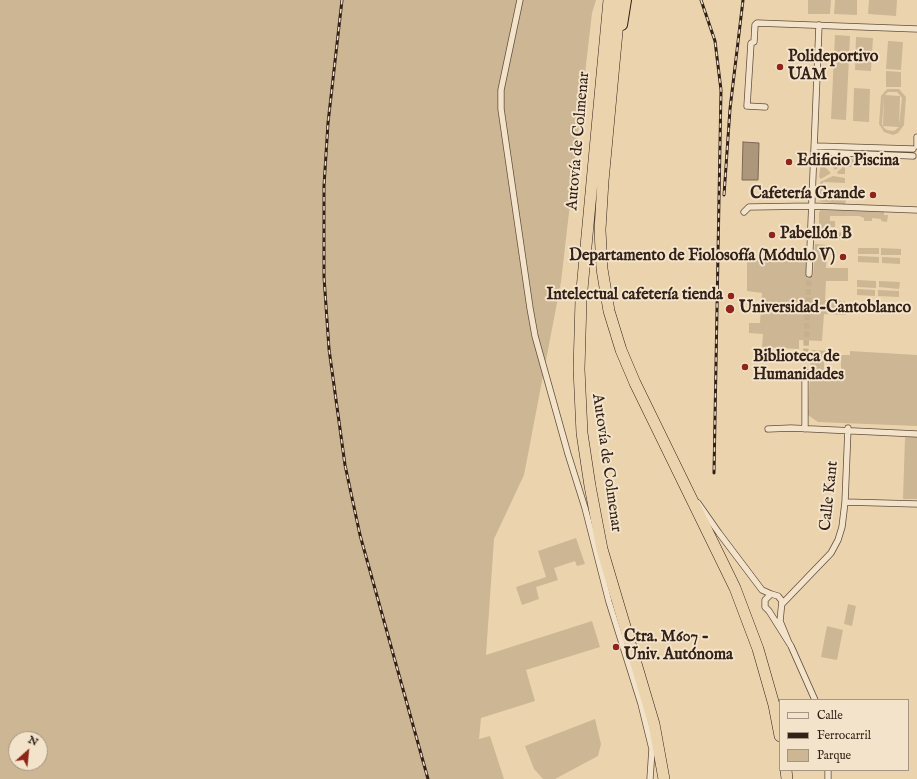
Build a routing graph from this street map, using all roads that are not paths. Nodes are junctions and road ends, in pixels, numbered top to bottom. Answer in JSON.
{"nodes":[{"id":1,"x":520,"y":0,"type":"edge"},
{"id":2,"x":604,"y":0,"type":"edge"},
{"id":3,"x":609,"y":0,"type":"edge"},
{"id":4,"x":620,"y":0,"type":"edge"},
{"id":5,"x":626,"y":0,"type":"edge"},
{"id":6,"x":819,"y":26,"type":"junction"},
{"id":7,"x":917,"y":29,"type":"edge"},
{"id":8,"x":621,"y":37,"type":"joint"},
{"id":9,"x":602,"y":65,"type":"junction"},
{"id":10,"x":612,"y":82,"type":"junction"},
{"id":11,"x":765,"y":107,"type":"dead end"},
{"id":12,"x":917,"y":137,"type":"edge"},
{"id":13,"x":815,"y":149,"type":"junction"},
{"id":14,"x":915,"y":151,"type":"edge"},
{"id":15,"x":812,"y":206,"type":"junction"},
{"id":16,"x":917,"y":210,"type":"edge"},
{"id":17,"x":744,"y":212,"type":"dead end"},
{"id":18,"x":809,"y":274,"type":"tunnel mouth"},
{"id":19,"x":805,"y":371,"type":"tunnel mouth"},
{"id":20,"x":805,"y":427,"type":"junction"},
{"id":21,"x":768,"y":429,"type":"dead end"},
{"id":22,"x":848,"y":430,"type":"junction"},
{"id":23,"x":917,"y":430,"type":"edge"},
{"id":24,"x":917,"y":434,"type":"edge"},
{"id":25,"x":688,"y":488,"type":"junction"},
{"id":26,"x":845,"y":502,"type":"junction"},
{"id":27,"x":917,"y":504,"type":"edge"},
{"id":28,"x":792,"y":593,"type":"junction"},
{"id":29,"x":771,"y":594,"type":"junction"},
{"id":30,"x":778,"y":596,"type":"junction"},
{"id":31,"x":781,"y":606,"type":"junction"},
{"id":32,"x":769,"y":611,"type":"junction"},
{"id":33,"x":789,"y":643,"type":"junction"},
{"id":34,"x":815,"y":699,"type":"edge"},
{"id":35,"x":779,"y":731,"type":"edge"},
{"id":36,"x":660,"y":755,"type":"junction"},
{"id":37,"x":650,"y":779,"type":"edge"},
{"id":38,"x":658,"y":779,"type":"edge"},
{"id":39,"x":664,"y":779,"type":"edge"}],
"edges":[{"from":1,"to":37,"type":"street"},
{"from":2,"to":9,"type":"highway"},
{"from":3,"to":9,"type":"highway","name":"Autovía de Colmenar"},
{"from":4,"to":10,"type":"highway","name":"Autovía de Colmenar"},
{"from":5,"to":8,"type":"highway"},
{"from":6,"to":7,"type":"street"},
{"from":6,"to":11,"type":"street"},
{"from":6,"to":13,"type":"street"},
{"from":8,"to":10,"type":"highway"},
{"from":9,"to":36,"type":"highway","name":"Autovía de Colmenar"},
{"from":10,"to":25,"type":"highway","name":"Autovía de Colmenar"},
{"from":12,"to":14,"type":"street"},
{"from":13,"to":14,"type":"street"},
{"from":13,"to":15,"type":"street"},
{"from":15,"to":16,"type":"street"},
{"from":15,"to":17,"type":"street"},
{"from":15,"to":18,"type":"street"},
{"from":19,"to":20,"type":"street"},
{"from":20,"to":21,"type":"street"},
{"from":20,"to":22,"type":"street"},
{"from":22,"to":23,"type":"street"},
{"from":22,"to":24,"type":"street"},
{"from":22,"to":26,"type":"street","name":"Calle Kant"},
{"from":25,"to":29,"type":"street"},
{"from":25,"to":35,"type":"highway","name":"Autovía de Colmenar"},
{"from":26,"to":27,"type":"street"},
{"from":26,"to":28,"type":"street","name":"Calle Kant"},
{"from":28,"to":30,"type":"street"},
{"from":28,"to":31,"type":"street","name":"Calle Kant"},
{"from":29,"to":30,"type":"street"},
{"from":29,"to":32,"type":"street"},
{"from":30,"to":31,"type":"street"},
{"from":31,"to":32,"type":"street"},
{"from":31,"to":33,"type":"street"},
{"from":32,"to":33,"type":"street"},
{"from":33,"to":34,"type":"street"},
{"from":36,"to":38,"type":"highway"},
{"from":36,"to":39,"type":"highway","name":"Autovía de Colmenar"}]}
